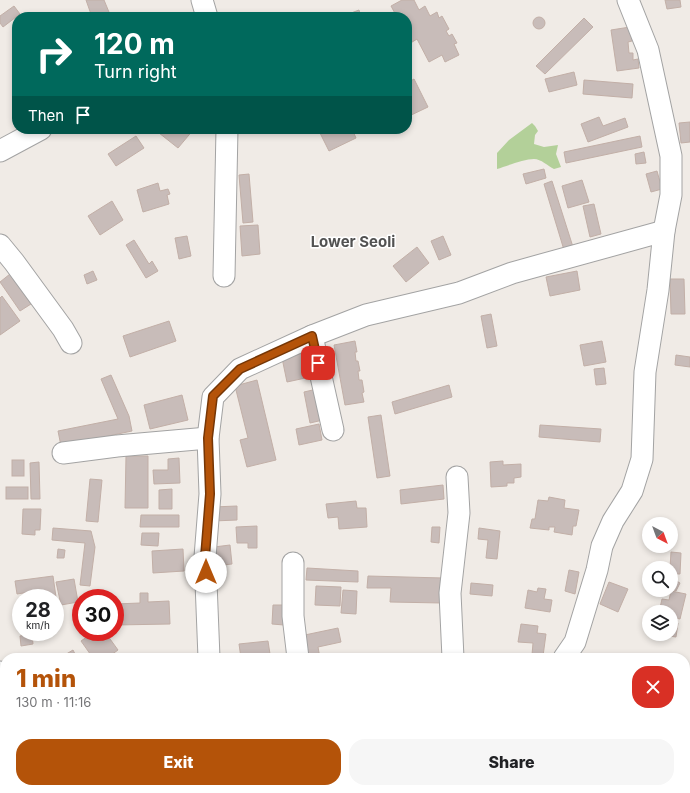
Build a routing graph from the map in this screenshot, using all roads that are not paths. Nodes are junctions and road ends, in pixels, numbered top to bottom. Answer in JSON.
{"nodes":[{"id":1,"x":202,"y":0,"type":"edge"},
{"id":2,"x":628,"y":0,"type":"edge"},
{"id":3,"x":206,"y":12,"type":"edge"},
{"id":4,"x":32,"y":134,"type":"edge"},
{"id":5,"x":226,"y":134,"type":"edge"},
{"id":6,"x":0,"y":151,"type":"edge"},
{"id":7,"x":664,"y":231,"type":"junction"},
{"id":8,"x":0,"y":245,"type":"edge"},
{"id":9,"x":224,"y":276,"type":"dead end"},
{"id":10,"x":312,"y":336,"type":"junction"},
{"id":11,"x":71,"y":343,"type":"dead end"},
{"id":12,"x":334,"y":430,"type":"dead end"},
{"id":13,"x":208,"y":438,"type":"junction"},
{"id":14,"x":63,"y":453,"type":"dead end"},
{"id":15,"x":457,"y":477,"type":"dead end"},
{"id":16,"x":293,"y":563,"type":"dead end"},
{"id":17,"x":209,"y":653,"type":"edge"},
{"id":18,"x":297,"y":653,"type":"edge"},
{"id":19,"x":453,"y":653,"type":"edge"},
{"id":20,"x":567,"y":653,"type":"edge"}],
"edges":[{"from":1,"to":3,"type":"street"},
{"from":2,"to":7,"type":"street"},
{"from":4,"to":6,"type":"street"},
{"from":5,"to":9,"type":"street"},
{"from":7,"to":10,"type":"street"},
{"from":7,"to":20,"type":"street"},
{"from":8,"to":11,"type":"street"},
{"from":10,"to":12,"type":"street"},
{"from":10,"to":13,"type":"street"},
{"from":13,"to":14,"type":"street"},
{"from":13,"to":17,"type":"street"},
{"from":15,"to":19,"type":"street"},
{"from":16,"to":18,"type":"street"}]}
